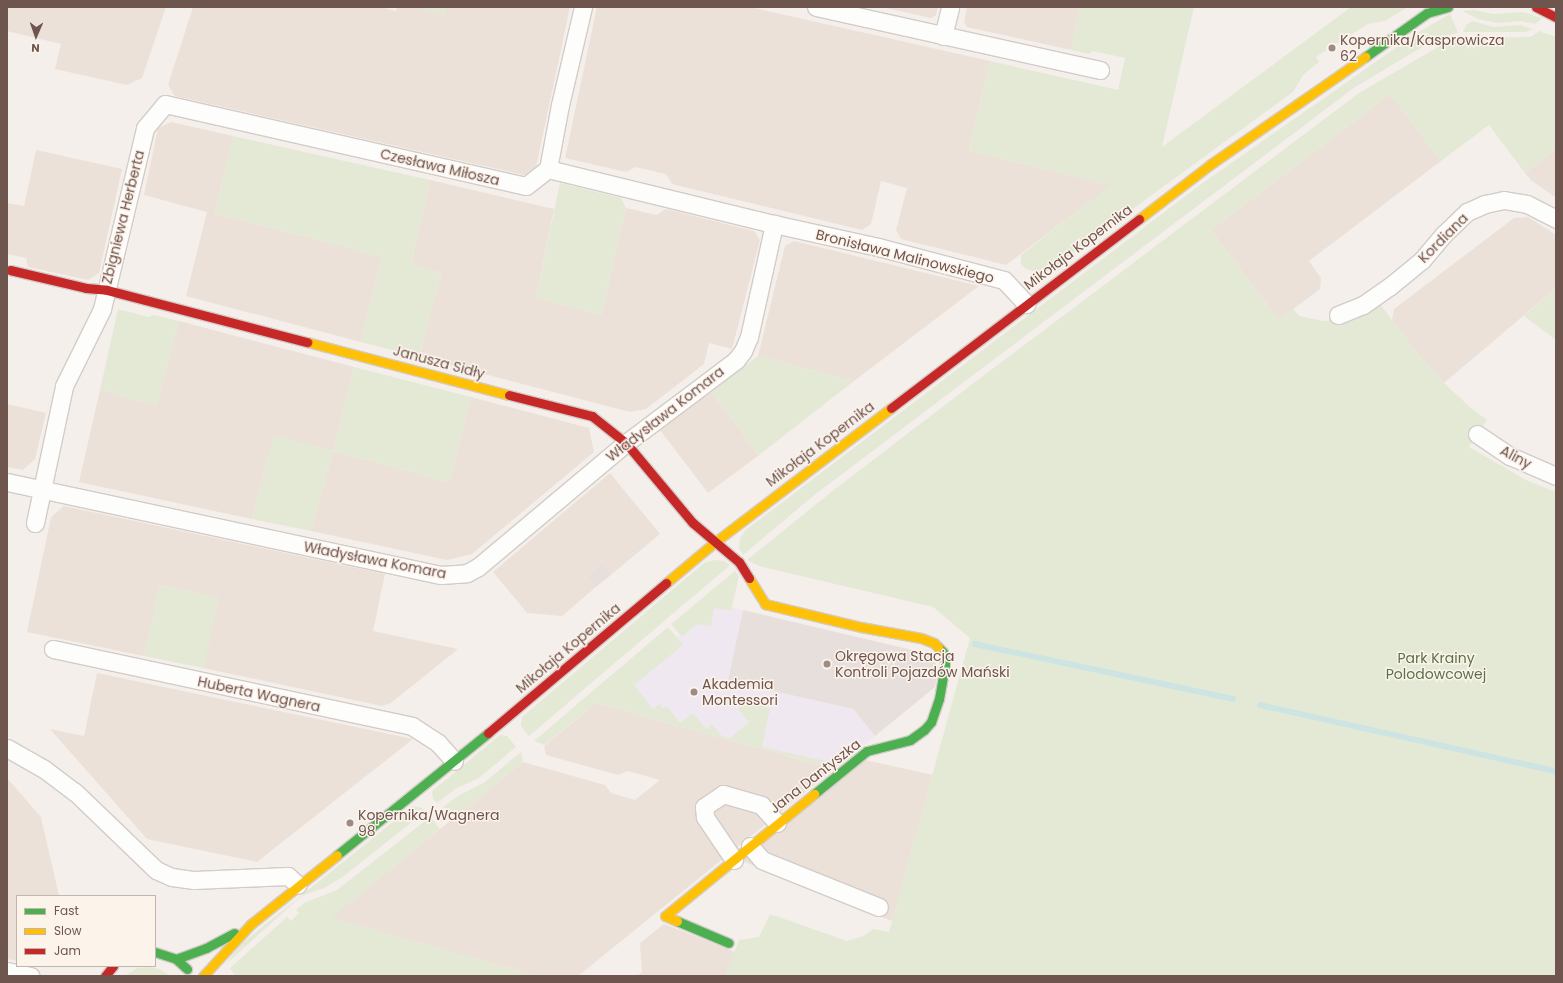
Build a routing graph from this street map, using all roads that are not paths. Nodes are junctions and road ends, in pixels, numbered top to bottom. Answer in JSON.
{"nodes":[{"id":1,"x":583,"y":7,"type":"edge"},
{"id":2,"x":816,"y":7,"type":"edge"},
{"id":3,"x":950,"y":7,"type":"edge"},
{"id":4,"x":1448,"y":7,"type":"edge"},
{"id":5,"x":1536,"y":7,"type":"edge"},
{"id":6,"x":1430,"y":10,"type":"edge"},
{"id":7,"x":1556,"y":17,"type":"edge"},
{"id":8,"x":943,"y":36,"type":"junction"},
{"id":9,"x":1100,"y":70,"type":"dead end"},
{"id":10,"x":165,"y":104,"type":"joint"},
{"id":11,"x":548,"y":169,"type":"junction"},
{"id":12,"x":1556,"y":219,"type":"edge"},
{"id":13,"x":774,"y":224,"type":"junction"},
{"id":14,"x":10,"y":270,"type":"dead end"},
{"id":15,"x":107,"y":290,"type":"junction"},
{"id":16,"x":1026,"y":304,"type":"junction"},
{"id":17,"x":1338,"y":315,"type":"dead end"},
{"id":18,"x":1477,"y":434,"type":"dead end"},
{"id":19,"x":626,"y":443,"type":"junction"},
{"id":20,"x":1556,"y":476,"type":"edge"},
{"id":21,"x":7,"y":482,"type":"edge"},
{"id":22,"x":42,"y":489,"type":"junction"},
{"id":23,"x":35,"y":523,"type":"dead end"},
{"id":24,"x":715,"y":542,"type":"junction"},
{"id":25,"x":52,"y":650,"type":"dead end"},
{"id":26,"x":7,"y":748,"type":"edge"},
{"id":27,"x":454,"y":761,"type":"junction"},
{"id":28,"x":777,"y":823,"type":"junction"},
{"id":29,"x":750,"y":846,"type":"junction"},
{"id":30,"x":734,"y":860,"type":"junction"},
{"id":31,"x":298,"y":884,"type":"junction"},
{"id":32,"x":879,"y":907,"type":"dead end"},
{"id":33,"x":251,"y":924,"type":"junction"},
{"id":34,"x":729,"y":943,"type":"dead end"},
{"id":35,"x":156,"y":952,"type":"edge"},
{"id":36,"x":176,"y":959,"type":"junction"},
{"id":37,"x":112,"y":967,"type":"edge"},
{"id":38,"x":7,"y":971,"type":"edge"},
{"id":39,"x":30,"y":976,"type":"edge"},
{"id":40,"x":105,"y":976,"type":"edge"},
{"id":41,"x":192,"y":976,"type":"edge"},
{"id":42,"x":203,"y":976,"type":"edge"}],
"edges":[{"from":1,"to":11,"type":"street"},
{"from":2,"to":8,"type":"street"},
{"from":3,"to":8,"type":"street"},
{"from":4,"to":6,"type":"street","name":"Mikołaja Kopernika"},
{"from":5,"to":7,"type":"street"},
{"from":6,"to":16,"type":"street","name":"Mikołaja Kopernika"},
{"from":8,"to":9,"type":"street"},
{"from":10,"to":11,"type":"street","name":"Czesława Miłosza"},
{"from":10,"to":15,"type":"street","name":"Zbigniewa Herberta"},
{"from":11,"to":13,"type":"street","name":"Bronisława Malinowskiego"},
{"from":12,"to":17,"type":"street","name":"Kordiana"},
{"from":13,"to":16,"type":"street","name":"Bronisława Malinowskiego"},
{"from":13,"to":19,"type":"street","name":"Władysława Komara"},
{"from":14,"to":15,"type":"street","name":"Zbigniewa Herberta"},
{"from":15,"to":19,"type":"street","name":"Janusza Sidły"},
{"from":15,"to":22,"type":"street"},
{"from":16,"to":24,"type":"street","name":"Mikołaja Kopernika"},
{"from":18,"to":20,"type":"street","name":"Aliny"},
{"from":19,"to":22,"type":"street","name":"Władysława Komara"},
{"from":19,"to":24,"type":"street","name":"Janusza Sidły"},
{"from":21,"to":22,"type":"street","name":"Władysława Komara"},
{"from":22,"to":23,"type":"street"},
{"from":24,"to":27,"type":"street","name":"Mikołaja Kopernika"},
{"from":24,"to":28,"type":"street","name":"Jana Dantyszka"},
{"from":25,"to":27,"type":"street","name":"Huberta Wagnera"},
{"from":26,"to":31,"type":"street"},
{"from":27,"to":31,"type":"street","name":"Mikołaja Kopernika"},
{"from":28,"to":29,"type":"street","name":"Jana Dantyszka"},
{"from":28,"to":30,"type":"street"},
{"from":29,"to":30,"type":"street","name":"Jana Dantyszka"},
{"from":29,"to":32,"type":"street"},
{"from":30,"to":34,"type":"street","name":"Jana Dantyszka"},
{"from":31,"to":33,"type":"street","name":"Mikołaja Kopernika"},
{"from":33,"to":36,"type":"street","name":"Mikołaja Kopernika"},
{"from":33,"to":42,"type":"street","name":"Mikołaja Kopernika"},
{"from":35,"to":36,"type":"street"},
{"from":36,"to":41,"type":"street"},
{"from":37,"to":40,"type":"street"},
{"from":38,"to":39,"type":"street"}]}
